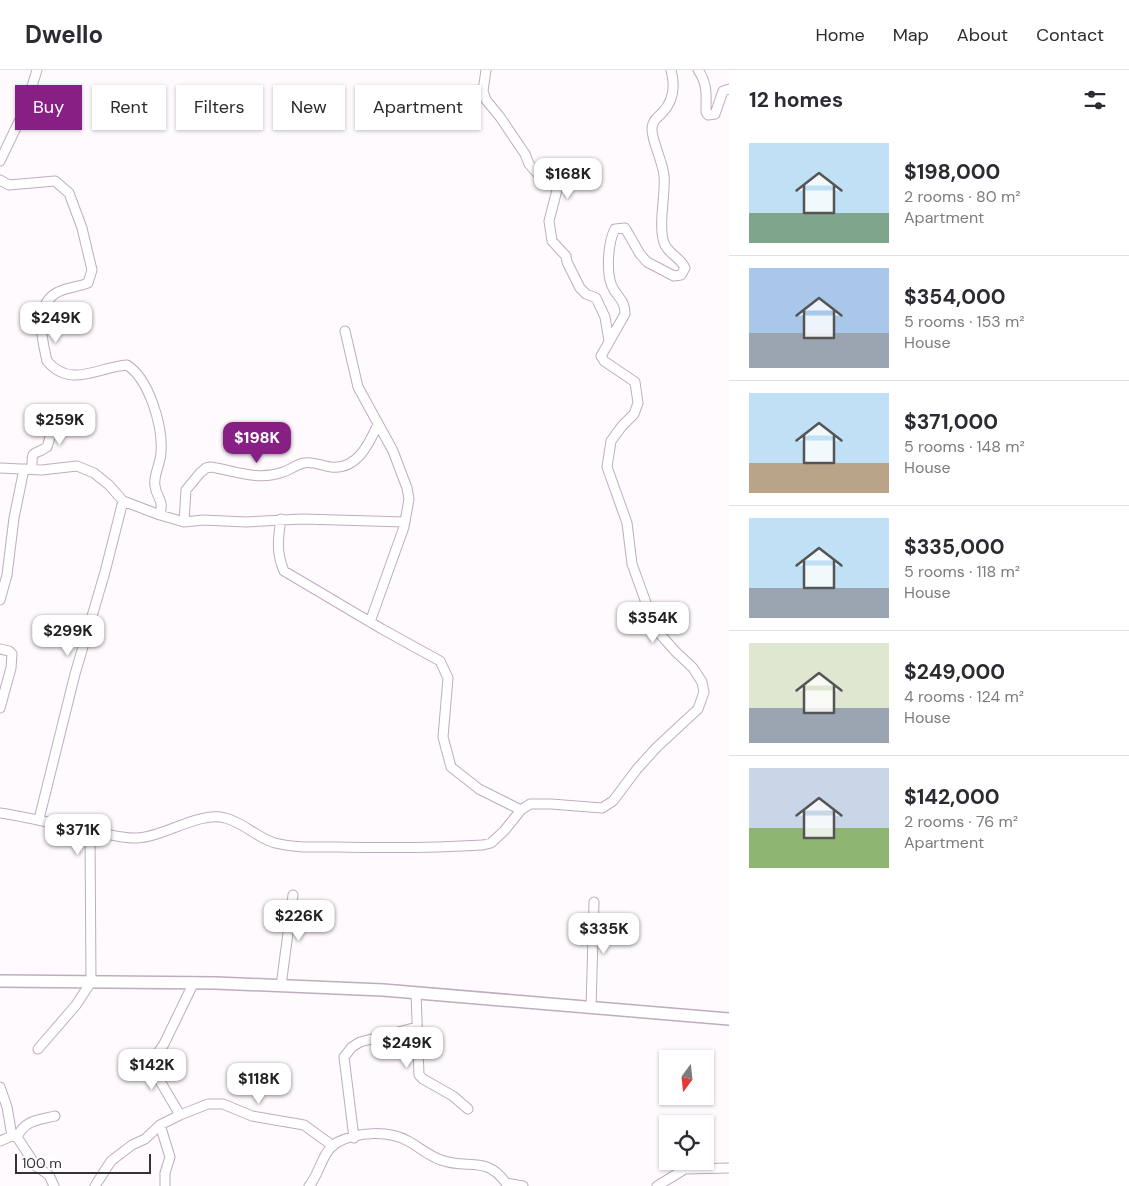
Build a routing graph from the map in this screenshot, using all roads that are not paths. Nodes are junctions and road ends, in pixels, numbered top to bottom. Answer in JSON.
{"nodes":[{"id":1,"x":37,"y":70,"type":"edge"},
{"id":2,"x":486,"y":70,"type":"edge"},
{"id":3,"x":671,"y":70,"type":"edge"},
{"id":4,"x":698,"y":70,"type":"edge"},
{"id":5,"x":729,"y":89,"type":"edge"},
{"id":6,"x":0,"y":161,"type":"edge"},
{"id":7,"x":0,"y":180,"type":"edge"},
{"id":8,"x":344,"y":331,"type":"dead end"},
{"id":9,"x":609,"y":341,"type":"junction"},
{"id":10,"x":58,"y":412,"type":"dead end"},
{"id":11,"x":378,"y":424,"type":"junction"},
{"id":12,"x":0,"y":468,"type":"edge"},
{"id":13,"x":28,"y":469,"type":"junction"},
{"id":14,"x":123,"y":501,"type":"junction"},
{"id":15,"x":160,"y":515,"type":"junction"},
{"id":16,"x":281,"y":519,"type":"junction"},
{"id":17,"x":184,"y":522,"type":"junction"},
{"id":18,"x":406,"y":522,"type":"junction"},
{"id":19,"x":0,"y":600,"type":"edge"},
{"id":20,"x":370,"y":622,"type":"junction"},
{"id":21,"x":0,"y":649,"type":"edge"},
{"id":22,"x":0,"y":708,"type":"edge"},
{"id":23,"x":521,"y":810,"type":"junction"},
{"id":24,"x":0,"y":813,"type":"edge"},
{"id":25,"x":39,"y":819,"type":"junction"},
{"id":26,"x":90,"y":835,"type":"junction"},
{"id":27,"x":293,"y":895,"type":"dead end"},
{"id":28,"x":594,"y":902,"type":"dead end"},
{"id":29,"x":0,"y":981,"type":"edge"},
{"id":30,"x":92,"y":982,"type":"junction"},
{"id":31,"x":194,"y":982,"type":"junction"},
{"id":32,"x":281,"y":986,"type":"junction"},
{"id":33,"x":416,"y":993,"type":"junction"},
{"id":34,"x":591,"y":1008,"type":"junction"},
{"id":35,"x":729,"y":1019,"type":"edge"},
{"id":36,"x":417,"y":1026,"type":"junction"},
{"id":37,"x":38,"y":1049,"type":"dead end"},
{"id":38,"x":0,"y":1087,"type":"edge"},
{"id":39,"x":468,"y":1109,"type":"dead end"},
{"id":40,"x":180,"y":1115,"type":"junction"},
{"id":41,"x":55,"y":1116,"type":"dead end"},
{"id":42,"x":160,"y":1124,"type":"junction"},
{"id":43,"x":15,"y":1137,"type":"junction"},
{"id":44,"x":354,"y":1138,"type":"junction"},
{"id":45,"x":0,"y":1141,"type":"edge"},
{"id":46,"x":332,"y":1146,"type":"junction"},
{"id":47,"x":729,"y":1168,"type":"edge"},
{"id":48,"x":54,"y":1186,"type":"edge"},
{"id":49,"x":95,"y":1186,"type":"edge"},
{"id":50,"x":165,"y":1186,"type":"edge"},
{"id":51,"x":309,"y":1186,"type":"edge"},
{"id":52,"x":524,"y":1186,"type":"edge"},
{"id":53,"x":657,"y":1186,"type":"edge"}],
"edges":[{"from":1,"to":6,"type":"street"},
{"from":2,"to":9,"type":"street"},
{"from":3,"to":9,"type":"street"},
{"from":4,"to":5,"type":"street"},
{"from":7,"to":15,"type":"street"},
{"from":8,"to":11,"type":"street"},
{"from":9,"to":23,"type":"street"},
{"from":10,"to":13,"type":"street"},
{"from":11,"to":17,"type":"street"},
{"from":11,"to":18,"type":"street"},
{"from":12,"to":13,"type":"street"},
{"from":13,"to":14,"type":"street"},
{"from":13,"to":19,"type":"street"},
{"from":14,"to":15,"type":"street"},
{"from":14,"to":25,"type":"street"},
{"from":15,"to":17,"type":"street"},
{"from":16,"to":17,"type":"street"},
{"from":16,"to":18,"type":"street"},
{"from":16,"to":20,"type":"street"},
{"from":18,"to":20,"type":"street"},
{"from":20,"to":23,"type":"street"},
{"from":21,"to":22,"type":"street"},
{"from":23,"to":26,"type":"street"},
{"from":24,"to":25,"type":"street"},
{"from":25,"to":26,"type":"street"},
{"from":26,"to":30,"type":"street"},
{"from":27,"to":32,"type":"street"},
{"from":28,"to":34,"type":"street"},
{"from":29,"to":30,"type":"street"},
{"from":30,"to":31,"type":"street"},
{"from":30,"to":37,"type":"street"},
{"from":31,"to":32,"type":"street"},
{"from":31,"to":40,"type":"street"},
{"from":32,"to":33,"type":"street"},
{"from":33,"to":34,"type":"street"},
{"from":33,"to":36,"type":"street"},
{"from":34,"to":35,"type":"street"},
{"from":36,"to":39,"type":"street"},
{"from":36,"to":44,"type":"street"},
{"from":38,"to":43,"type":"street"},
{"from":40,"to":42,"type":"street"},
{"from":40,"to":46,"type":"street"},
{"from":41,"to":43,"type":"street"},
{"from":42,"to":49,"type":"street"},
{"from":42,"to":50,"type":"street"},
{"from":43,"to":45,"type":"street"},
{"from":43,"to":48,"type":"street"},
{"from":44,"to":46,"type":"street"},
{"from":44,"to":52,"type":"street"},
{"from":46,"to":51,"type":"street"},
{"from":47,"to":53,"type":"street"}]}
